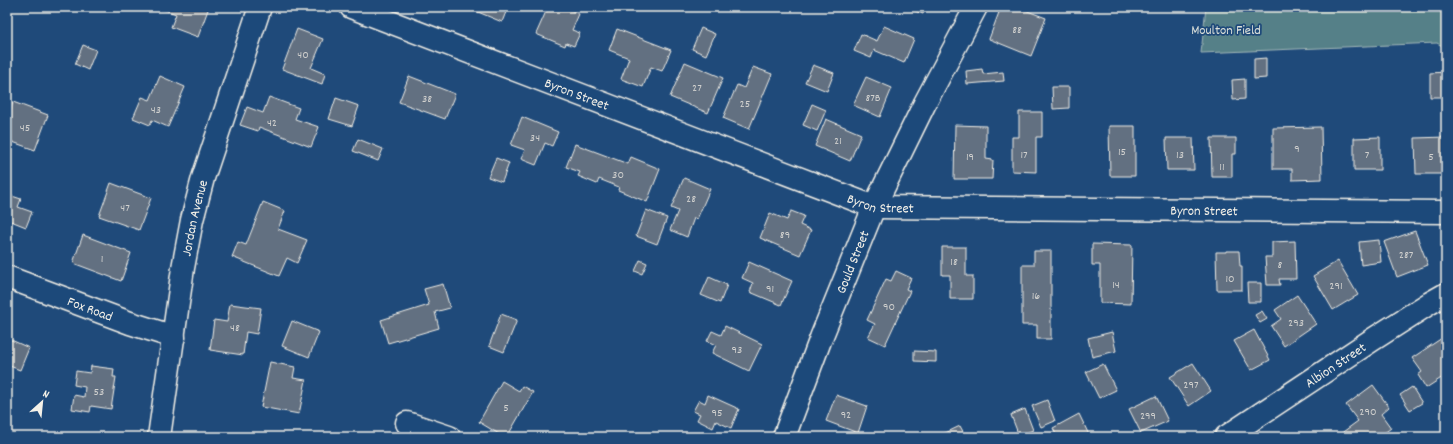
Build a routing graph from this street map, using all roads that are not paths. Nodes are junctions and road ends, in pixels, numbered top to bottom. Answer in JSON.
{"nodes":[{"id":1,"x":260,"y":7,"type":"edge"},
{"id":2,"x":351,"y":7,"type":"edge"},
{"id":3,"x":976,"y":7,"type":"edge"},
{"id":4,"x":874,"y":207,"type":"junction"},
{"id":5,"x":1446,"y":212,"type":"edge"},
{"id":6,"x":7,"y":277,"type":"edge"},
{"id":7,"x":1446,"y":294,"type":"edge"},
{"id":8,"x":174,"y":337,"type":"junction"},
{"id":9,"x":407,"y":423,"type":"dead end"},
{"id":10,"x":159,"y":437,"type":"edge"},
{"id":11,"x":449,"y":437,"type":"edge"},
{"id":12,"x":784,"y":437,"type":"edge"},
{"id":13,"x":1226,"y":437,"type":"edge"}],
"edges":[{"from":1,"to":8,"type":"street","name":"Jordan Avenue"},
{"from":2,"to":4,"type":"street","name":"Byron Street"},
{"from":3,"to":4,"type":"street","name":"Gould Street"},
{"from":4,"to":5,"type":"street","name":"Byron Street"},
{"from":4,"to":12,"type":"street","name":"Gould Street"},
{"from":6,"to":8,"type":"street","name":"Fox Road"},
{"from":7,"to":13,"type":"street","name":"Albion Street"},
{"from":8,"to":10,"type":"street","name":"Jordan Avenue"},
{"from":9,"to":11,"type":"street"}]}
